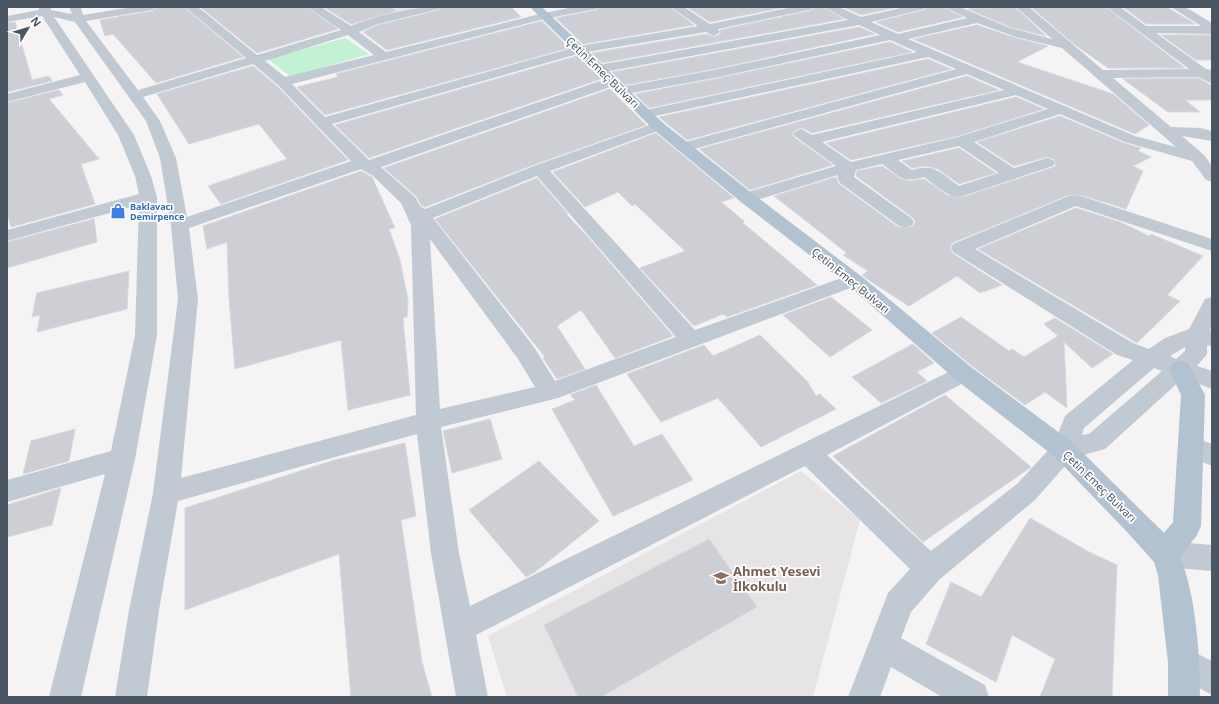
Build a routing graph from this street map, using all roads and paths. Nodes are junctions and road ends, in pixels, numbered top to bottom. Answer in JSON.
{"nodes":[{"id":1,"x":152,"y":7,"type":"edge"},
{"id":2,"x":191,"y":7,"type":"edge"},
{"id":3,"x":312,"y":7,"type":"edge"},
{"id":4,"x":435,"y":7,"type":"edge"},
{"id":5,"x":592,"y":7,"type":"edge"},
{"id":6,"x":677,"y":7,"type":"edge"},
{"id":7,"x":765,"y":7,"type":"edge"},
{"id":8,"x":809,"y":7,"type":"edge"},
{"id":9,"x":830,"y":7,"type":"edge"},
{"id":10,"x":920,"y":7,"type":"edge"},
{"id":11,"x":950,"y":7,"type":"edge"},
{"id":12,"x":1022,"y":7,"type":"edge"},
{"id":13,"x":1113,"y":7,"type":"edge"},
{"id":14,"x":1177,"y":7,"type":"edge"},
{"id":15,"x":45,"y":10,"type":"edge"},
{"id":16,"x":540,"y":11,"type":"edge"},
{"id":17,"x":77,"y":13,"type":"edge"},
{"id":18,"x":777,"y":14,"type":"junction"},
{"id":19,"x":978,"y":18,"type":"junction"},
{"id":20,"x":7,"y":19,"type":"edge"},
{"id":21,"x":859,"y":21,"type":"junction"},
{"id":22,"x":708,"y":28,"type":"junction"},
{"id":23,"x":1144,"y":29,"type":"junction"},
{"id":24,"x":1212,"y":29,"type":"edge"},
{"id":25,"x":350,"y":31,"type":"junction"},
{"id":26,"x":893,"y":37,"type":"junction"},
{"id":27,"x":1064,"y":44,"type":"junction"},
{"id":28,"x":734,"y":45,"type":"junction"},
{"id":29,"x":580,"y":50,"type":"junction"},
{"id":30,"x":929,"y":53,"type":"junction"},
{"id":31,"x":385,"y":57,"type":"junction"},
{"id":32,"x":256,"y":59,"type":"junction"},
{"id":33,"x":968,"y":70,"type":"junction"},
{"id":34,"x":1100,"y":74,"type":"junction"},
{"id":35,"x":1209,"y":75,"type":"edge"},
{"id":36,"x":88,"y":76,"type":"junction"},
{"id":37,"x":610,"y":81,"type":"junction"},
{"id":38,"x":283,"y":82,"type":"junction"},
{"id":39,"x":1017,"y":91,"type":"junction"},
{"id":40,"x":136,"y":95,"type":"junction"},
{"id":41,"x":7,"y":98,"type":"edge"},
{"id":42,"x":1062,"y":109,"type":"junction"},
{"id":43,"x":652,"y":120,"type":"junction"},
{"id":44,"x":778,"y":120,"type":"junction"},
{"id":45,"x":322,"y":122,"type":"junction"},
{"id":46,"x":1166,"y":131,"type":"junction"},
{"id":47,"x":1212,"y":136,"type":"edge"},
{"id":48,"x":809,"y":140,"type":"junction"},
{"id":49,"x":962,"y":140,"type":"junction"},
{"id":50,"x":684,"y":146,"type":"junction"},
{"id":51,"x":1198,"y":158,"type":"junction"},
{"id":52,"x":885,"y":159,"type":"junction"},
{"id":53,"x":1047,"y":163,"type":"dead end"},
{"id":54,"x":365,"y":165,"type":"junction"},
{"id":55,"x":848,"y":167,"type":"junction"},
{"id":56,"x":540,"y":169,"type":"junction"},
{"id":57,"x":1012,"y":174,"type":"junction"},
{"id":58,"x":1212,"y":177,"type":"edge"},
{"id":59,"x":148,"y":197,"type":"junction"},
{"id":60,"x":747,"y":198,"type":"junction"},
{"id":61,"x":416,"y":208,"type":"junction"},
{"id":62,"x":905,"y":222,"type":"dead end"},
{"id":63,"x":180,"y":225,"type":"junction"},
{"id":64,"x":7,"y":236,"type":"edge"},
{"id":65,"x":1212,"y":245,"type":"edge"},
{"id":66,"x":854,"y":280,"type":"junction"},
{"id":67,"x":1212,"y":304,"type":"edge"},
{"id":68,"x":1204,"y":337,"type":"edge"},
{"id":69,"x":692,"y":341,"type":"junction"},
{"id":70,"x":1150,"y":359,"type":"junction"},
{"id":71,"x":1180,"y":369,"type":"junction"},
{"id":72,"x":963,"y":373,"type":"junction"},
{"id":73,"x":1212,"y":380,"type":"edge"},
{"id":74,"x":550,"y":392,"type":"junction"},
{"id":75,"x":428,"y":421,"type":"junction"},
{"id":76,"x":1064,"y":450,"type":"junction"},
{"id":77,"x":1201,"y":451,"type":"edge"},
{"id":78,"x":808,"y":453,"type":"junction"},
{"id":79,"x":122,"y":460,"type":"junction"},
{"id":80,"x":7,"y":491,"type":"edge"},
{"id":81,"x":166,"y":493,"type":"junction"},
{"id":82,"x":1165,"y":554,"type":"junction"},
{"id":83,"x":1212,"y":558,"type":"edge"},
{"id":84,"x":930,"y":569,"type":"junction"},
{"id":85,"x":459,"y":627,"type":"junction"},
{"id":86,"x":883,"y":645,"type":"junction"},
{"id":87,"x":1184,"y":664,"type":"junction"},
{"id":88,"x":1212,"y":679,"type":"edge"},
{"id":89,"x":64,"y":697,"type":"edge"},
{"id":90,"x":131,"y":697,"type":"edge"},
{"id":91,"x":472,"y":697,"type":"edge"},
{"id":92,"x":864,"y":697,"type":"edge"},
{"id":93,"x":973,"y":697,"type":"edge"},
{"id":94,"x":1184,"y":697,"type":"edge"}],
"edges":[{"from":1,"to":17,"type":"street"},
{"from":2,"to":32,"type":"street"},
{"from":3,"to":25,"type":"street"},
{"from":4,"to":25,"type":"street"},
{"from":5,"to":16,"type":"street"},
{"from":6,"to":22,"type":"street"},
{"from":7,"to":18,"type":"street"},
{"from":8,"to":18,"type":"street"},
{"from":9,"to":21,"type":"street"},
{"from":10,"to":21,"type":"street"},
{"from":11,"to":19,"type":"street"},
{"from":12,"to":27,"type":"street"},
{"from":13,"to":23,"type":"street"},
{"from":14,"to":24,"type":"street"},
{"from":15,"to":17,"type":"street"},
{"from":15,"to":20,"type":"street"},
{"from":15,"to":36,"type":"street"},
{"from":16,"to":29,"type":"main road","name":"Çetin Emeç Bulvarı"},
{"from":16,"to":31,"type":"street"},
{"from":17,"to":40,"type":"street"},
{"from":18,"to":22,"type":"street"},
{"from":19,"to":26,"type":"street"},
{"from":19,"to":27,"type":"street"},
{"from":21,"to":26,"type":"street"},
{"from":21,"to":28,"type":"street"},
{"from":22,"to":28,"type":"street"},
{"from":22,"to":29,"type":"street"},
{"from":23,"to":24,"type":"street"},
{"from":23,"to":35,"type":"street"},
{"from":25,"to":31,"type":"street"},
{"from":25,"to":32,"type":"street"},
{"from":26,"to":30,"type":"street"},
{"from":26,"to":37,"type":"street"},
{"from":27,"to":34,"type":"street"},
{"from":28,"to":37,"type":"street"},
{"from":29,"to":37,"type":"main road","name":"Çetin Emeç Bulvarı"},
{"from":29,"to":45,"type":"street"},
{"from":30,"to":33,"type":"street"},
{"from":30,"to":43,"type":"street"},
{"from":31,"to":38,"type":"street"},
{"from":32,"to":38,"type":"street"},
{"from":32,"to":40,"type":"street"},
{"from":33,"to":39,"type":"street"},
{"from":33,"to":44,"type":"street"},
{"from":34,"to":35,"type":"street"},
{"from":34,"to":46,"type":"street"},
{"from":36,"to":41,"type":"street"},
{"from":36,"to":59,"type":"street"},
{"from":37,"to":43,"type":"main road","name":"Çetin Emeç Bulvarı"},
{"from":37,"to":54,"type":"street"},
{"from":38,"to":45,"type":"street"},
{"from":39,"to":42,"type":"street"},
{"from":39,"to":48,"type":"street"},
{"from":40,"to":63,"type":"street"},
{"from":42,"to":49,"type":"street"},
{"from":42,"to":51,"type":"street"},
{"from":43,"to":50,"type":"main road","name":"Çetin Emeç Bulvarı"},
{"from":43,"to":56,"type":"street"},
{"from":44,"to":48,"type":"street"},
{"from":44,"to":50,"type":"street"},
{"from":45,"to":54,"type":"street"},
{"from":46,"to":47,"type":"street"},
{"from":46,"to":51,"type":"street"},
{"from":48,"to":55,"type":"street"},
{"from":49,"to":52,"type":"street"},
{"from":49,"to":57,"type":"street"},
{"from":50,"to":60,"type":"main road","name":"Çetin Emeç Bulvarı"},
{"from":51,"to":58,"type":"street"},
{"from":52,"to":55,"type":"street"},
{"from":52,"to":57,"type":"street"},
{"from":53,"to":57,"type":"street"},
{"from":54,"to":61,"type":"street"},
{"from":54,"to":63,"type":"street"},
{"from":55,"to":60,"type":"street"},
{"from":55,"to":62,"type":"street"},
{"from":56,"to":61,"type":"street"},
{"from":56,"to":69,"type":"street"},
{"from":59,"to":64,"type":"street"},
{"from":59,"to":79,"type":"street"},
{"from":60,"to":66,"type":"main road","name":"Çetin Emeç Bulvarı"},
{"from":61,"to":74,"type":"street"},
{"from":61,"to":75,"type":"street"},
{"from":63,"to":81,"type":"street"},
{"from":65,"to":70,"type":"street"},
{"from":66,"to":69,"type":"street"},
{"from":66,"to":72,"type":"main road","name":"Çetin Emeç Bulvarı"},
{"from":67,"to":68,"type":"street"},
{"from":68,"to":70,"type":"street"},
{"from":68,"to":71,"type":"street"},
{"from":69,"to":74,"type":"street"},
{"from":70,"to":71,"type":"street"},
{"from":70,"to":76,"type":"street"},
{"from":71,"to":73,"type":"street"},
{"from":71,"to":76,"type":"street"},
{"from":71,"to":77,"type":"main road"},
{"from":72,"to":76,"type":"main road","name":"Çetin Emeç Bulvarı"},
{"from":72,"to":78,"type":"street"},
{"from":74,"to":75,"type":"street"},
{"from":75,"to":81,"type":"street"},
{"from":75,"to":85,"type":"street"},
{"from":76,"to":82,"type":"main road","name":"Çetin Emeç Bulvarı"},
{"from":76,"to":84,"type":"street"},
{"from":77,"to":82,"type":"main road"},
{"from":78,"to":84,"type":"street"},
{"from":78,"to":85,"type":"street"},
{"from":79,"to":80,"type":"street"},
{"from":79,"to":89,"type":"street"},
{"from":81,"to":90,"type":"street"},
{"from":82,"to":83,"type":"street"},
{"from":82,"to":87,"type":"main road"},
{"from":84,"to":86,"type":"street"},
{"from":85,"to":91,"type":"street"},
{"from":86,"to":92,"type":"street"},
{"from":86,"to":93,"type":"street"},
{"from":87,"to":88,"type":"street"},
{"from":87,"to":94,"type":"main road"}]}
